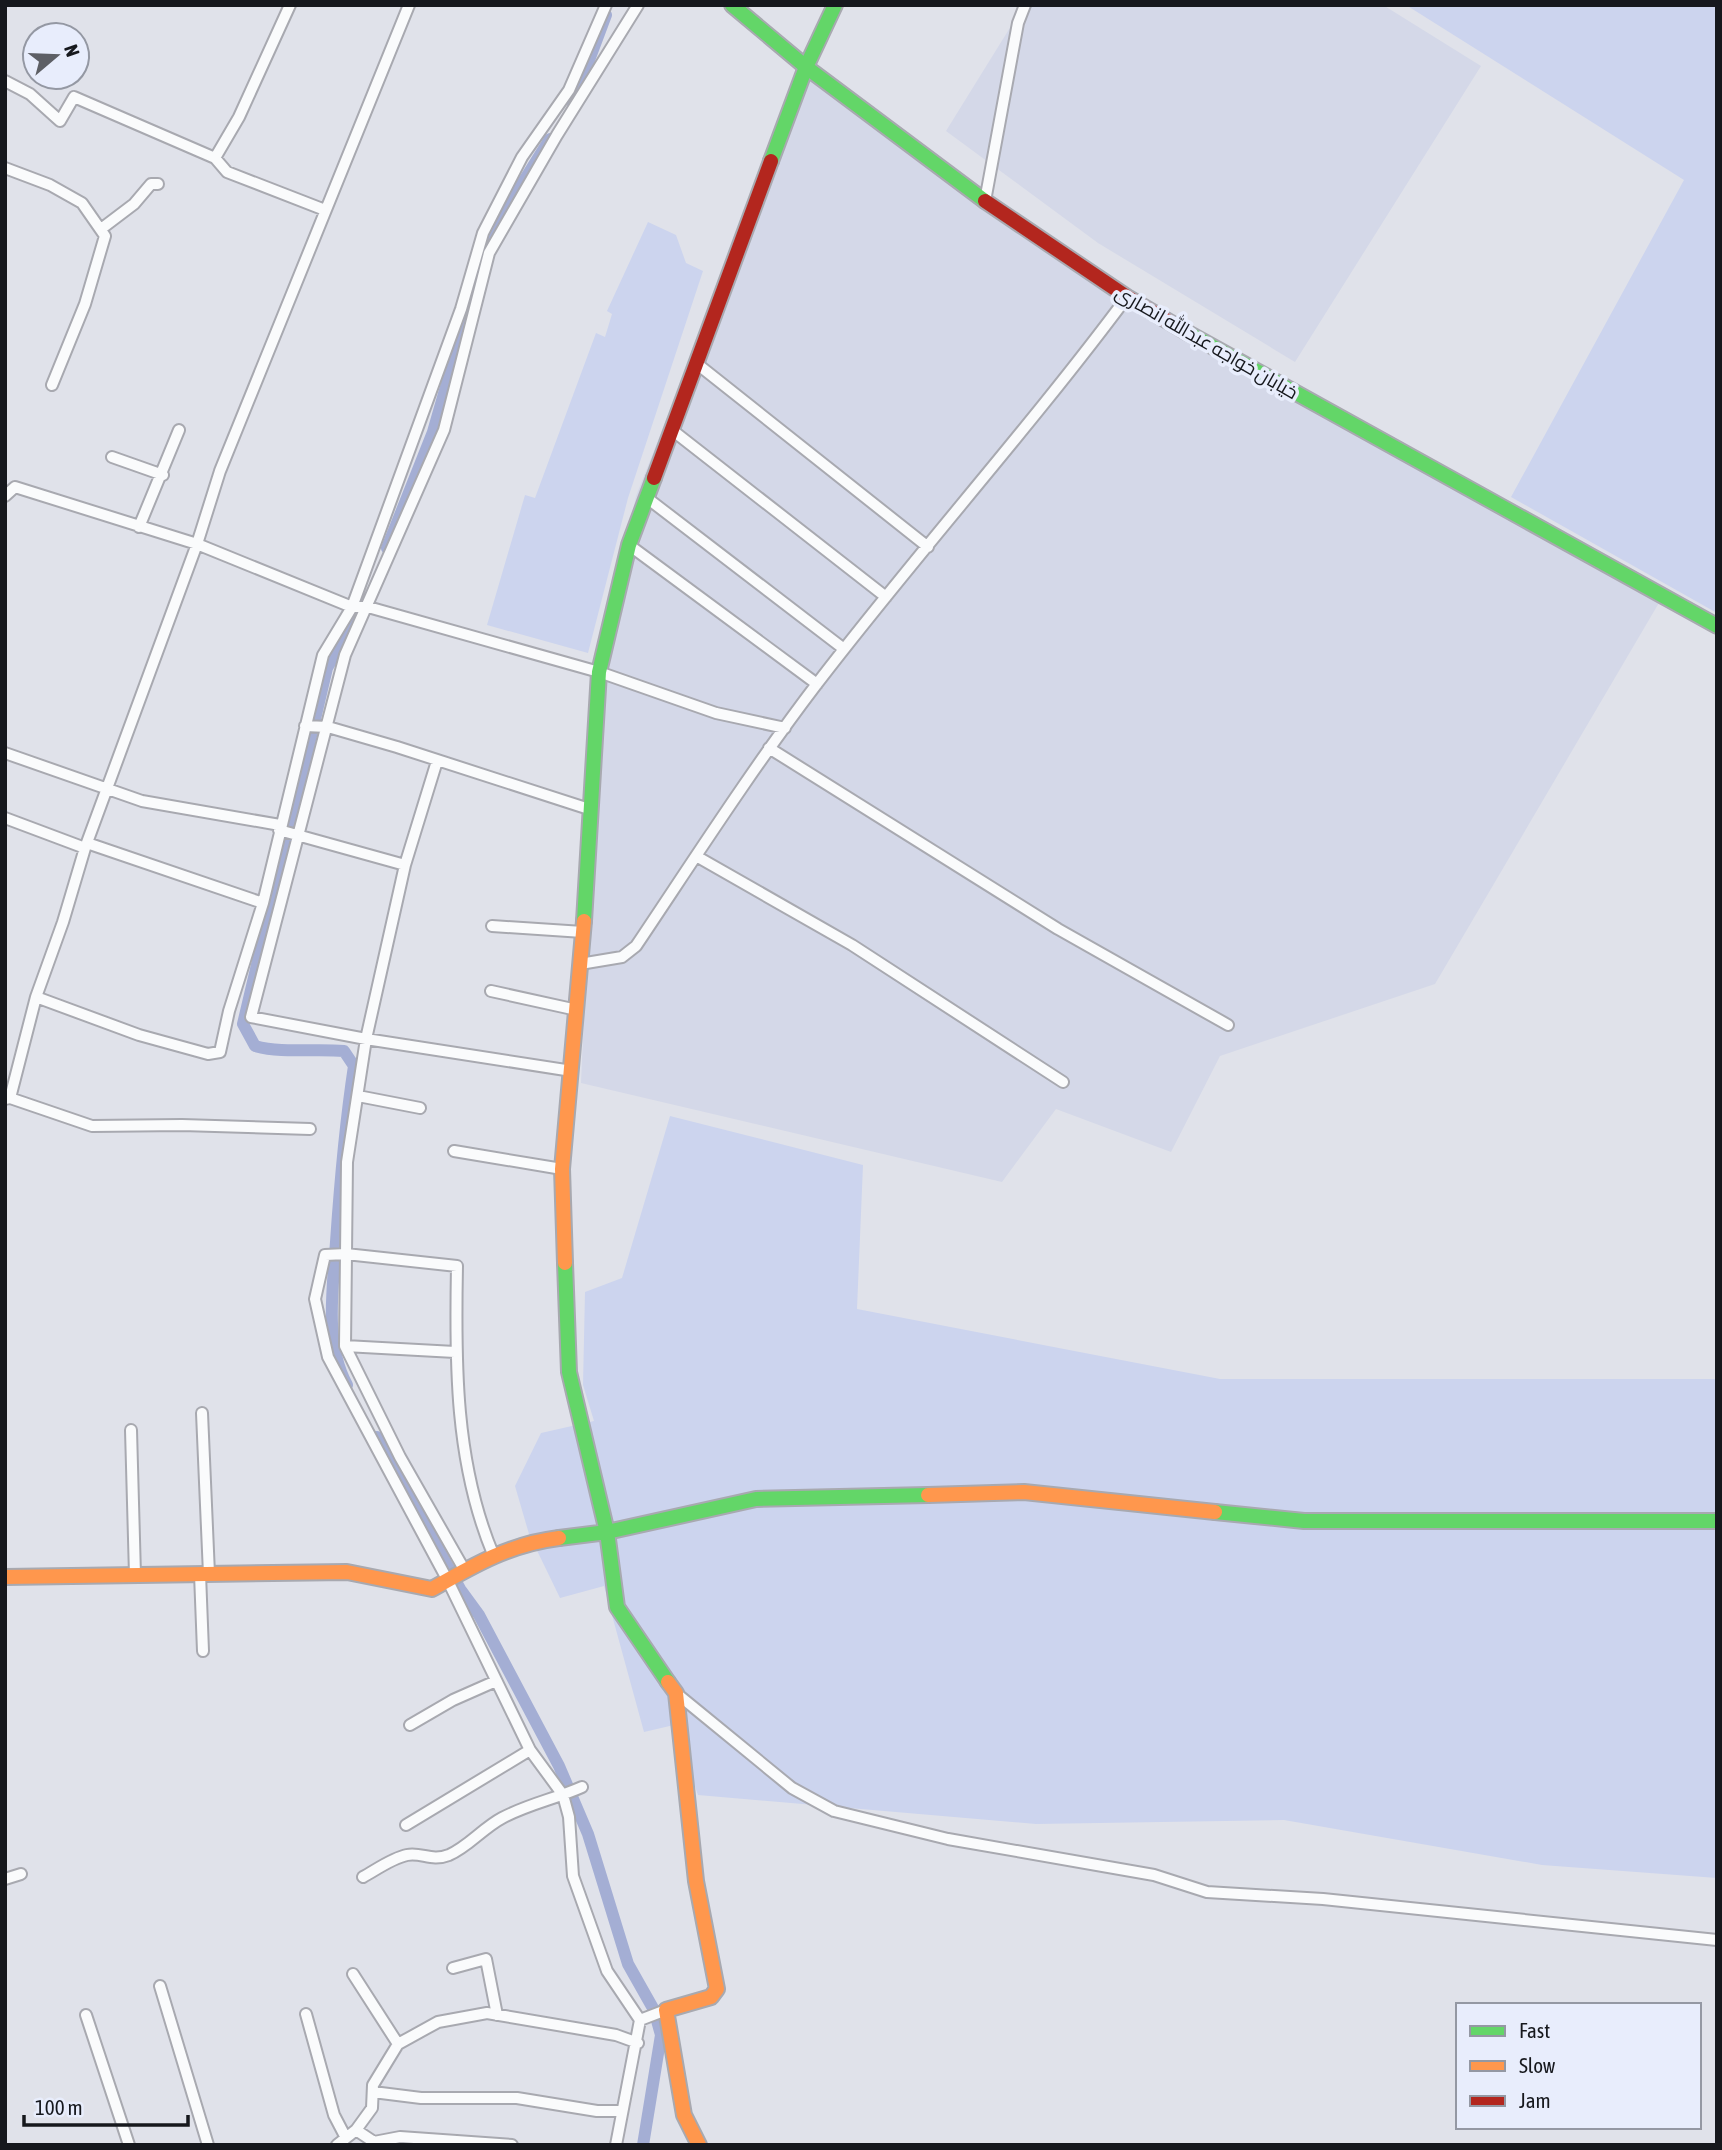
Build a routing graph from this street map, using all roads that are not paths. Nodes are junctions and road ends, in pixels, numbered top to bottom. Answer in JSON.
{"nodes":[{"id":1,"x":289,"y":5,"type":"edge"},
{"id":2,"x":409,"y":5,"type":"edge"},
{"id":3,"x":606,"y":5,"type":"edge"},
{"id":4,"x":638,"y":5,"type":"edge"},
{"id":5,"x":732,"y":5,"type":"edge"},
{"id":6,"x":835,"y":5,"type":"edge"},
{"id":7,"x":1025,"y":5,"type":"edge"},
{"id":8,"x":806,"y":67,"type":"junction"},
{"id":9,"x":5,"y":82,"type":"edge"},
{"id":10,"x":215,"y":158,"type":"junction"},
{"id":11,"x":5,"y":168,"type":"edge"},
{"id":12,"x":158,"y":184,"type":"dead end"},
{"id":13,"x":985,"y":201,"type":"junction"},
{"id":14,"x":325,"y":210,"type":"junction"},
{"id":15,"x":101,"y":229,"type":"junction"},
{"id":16,"x":1127,"y":296,"type":"junction"},
{"id":17,"x":696,"y":363,"type":"junction"},
{"id":18,"x":52,"y":385,"type":"dead end"},
{"id":19,"x":179,"y":430,"type":"dead end"},
{"id":20,"x":672,"y":430,"type":"junction"},
{"id":21,"x":113,"y":457,"type":"dead end"},
{"id":22,"x":163,"y":475,"type":"junction"},
{"id":23,"x":5,"y":496,"type":"edge"},
{"id":24,"x":647,"y":498,"type":"junction"},
{"id":25,"x":139,"y":527,"type":"junction"},
{"id":26,"x":197,"y":544,"type":"junction"},
{"id":27,"x":629,"y":545,"type":"junction"},
{"id":28,"x":928,"y":547,"type":"junction"},
{"id":29,"x":886,"y":597,"type":"junction"},
{"id":30,"x":352,"y":607,"type":"junction"},
{"id":31,"x":368,"y":607,"type":"junction"},
{"id":32,"x":1717,"y":626,"type":"edge"},
{"id":33,"x":844,"y":649,"type":"junction"},
{"id":34,"x":599,"y":672,"type":"junction"},
{"id":35,"x":817,"y":684,"type":"junction"},
{"id":36,"x":305,"y":726,"type":"junction"},
{"id":37,"x":328,"y":727,"type":"junction"},
{"id":38,"x":785,"y":728,"type":"junction"},
{"id":39,"x":769,"y":748,"type":"junction"},
{"id":40,"x":5,"y":753,"type":"edge"},
{"id":41,"x":437,"y":761,"type":"junction"},
{"id":42,"x":106,"y":791,"type":"junction"},
{"id":43,"x":589,"y":809,"type":"junction"},
{"id":44,"x":5,"y":818,"type":"edge"},
{"id":45,"x":279,"y":828,"type":"junction"},
{"id":46,"x":299,"y":836,"type":"junction"},
{"id":47,"x":86,"y":845,"type":"junction"},
{"id":48,"x":696,"y":856,"type":"junction"},
{"id":49,"x":405,"y":865,"type":"junction"},
{"id":50,"x":263,"y":903,"type":"junction"},
{"id":51,"x":492,"y":926,"type":"dead end"},
{"id":52,"x":583,"y":932,"type":"junction"},
{"id":53,"x":580,"y":964,"type":"junction"},
{"id":54,"x":491,"y":991,"type":"dead end"},
{"id":55,"x":36,"y":997,"type":"junction"},
{"id":56,"x":577,"y":1010,"type":"junction"},
{"id":57,"x":229,"y":1011,"type":"junction"},
{"id":58,"x":251,"y":1017,"type":"junction"},
{"id":59,"x":1228,"y":1025,"type":"dead end"},
{"id":60,"x":366,"y":1039,"type":"junction"},
{"id":61,"x":572,"y":1071,"type":"junction"},
{"id":62,"x":1063,"y":1082,"type":"dead end"},
{"id":63,"x":358,"y":1096,"type":"junction"},
{"id":64,"x":8,"y":1099,"type":"edge"},
{"id":65,"x":420,"y":1108,"type":"dead end"},
{"id":66,"x":310,"y":1129,"type":"dead end"},
{"id":67,"x":454,"y":1151,"type":"dead end"},
{"id":68,"x":562,"y":1169,"type":"junction"},
{"id":69,"x":346,"y":1254,"type":"junction"},
{"id":70,"x":345,"y":1346,"type":"junction"},
{"id":71,"x":455,"y":1352,"type":"junction"},
{"id":72,"x":202,"y":1413,"type":"dead end"},
{"id":73,"x":131,"y":1430,"type":"dead end"},
{"id":74,"x":1717,"y":1521,"type":"edge"},
{"id":75,"x":607,"y":1532,"type":"junction"},
{"id":76,"x":493,"y":1554,"type":"junction"},
{"id":77,"x":465,"y":1571,"type":"junction"},
{"id":78,"x":204,"y":1574,"type":"junction"},
{"id":79,"x":135,"y":1575,"type":"junction"},
{"id":80,"x":5,"y":1577,"type":"edge"},
{"id":81,"x":448,"y":1581,"type":"junction"},
{"id":82,"x":203,"y":1651,"type":"dead end"},
{"id":83,"x":496,"y":1681,"type":"junction"},
{"id":84,"x":676,"y":1693,"type":"junction"},
{"id":85,"x":410,"y":1725,"type":"dead end"},
{"id":86,"x":530,"y":1750,"type":"junction"},
{"id":87,"x":582,"y":1787,"type":"dead end"},
{"id":88,"x":563,"y":1796,"type":"junction"},
{"id":89,"x":406,"y":1825,"type":"dead end"},
{"id":90,"x":21,"y":1874,"type":"dead end"},
{"id":91,"x":363,"y":1877,"type":"dead end"},
{"id":92,"x":5,"y":1879,"type":"edge"},
{"id":93,"x":1717,"y":1940,"type":"edge"},
{"id":94,"x":453,"y":1968,"type":"dead end"},
{"id":95,"x":353,"y":1974,"type":"dead end"},
{"id":96,"x":160,"y":1986,"type":"dead end"},
{"id":97,"x":666,"y":2010,"type":"junction"},
{"id":98,"x":306,"y":2014,"type":"dead end"},
{"id":99,"x":86,"y":2015,"type":"dead end"},
{"id":100,"x":497,"y":2015,"type":"junction"},
{"id":101,"x":640,"y":2020,"type":"junction"},
{"id":102,"x":638,"y":2043,"type":"junction"},
{"id":103,"x":398,"y":2045,"type":"junction"},
{"id":104,"x":373,"y":2092,"type":"junction"},
{"id":105,"x":621,"y":2111,"type":"junction"},
{"id":106,"x":356,"y":2130,"type":"junction"},
{"id":107,"x":341,"y":2141,"type":"edge"},
{"id":108,"x":129,"y":2145,"type":"edge"},
{"id":109,"x":208,"y":2145,"type":"edge"},
{"id":110,"x":512,"y":2145,"type":"edge"},
{"id":111,"x":616,"y":2145,"type":"edge"},
{"id":112,"x":699,"y":2145,"type":"edge"}],
"edges":[{"from":1,"to":10,"type":"street"},
{"from":2,"to":14,"type":"street"},
{"from":3,"to":30,"type":"street"},
{"from":4,"to":31,"type":"street"},
{"from":5,"to":8,"type":"street","name":"خیابان خواجه عبدالله انصاری"},
{"from":6,"to":8,"type":"street"},
{"from":7,"to":13,"type":"street"},
{"from":8,"to":13,"type":"street","name":"خیابان خواجه عبدالله انصاری"},
{"from":8,"to":17,"type":"street"},
{"from":9,"to":10,"type":"street"},
{"from":10,"to":14,"type":"street"},
{"from":11,"to":15,"type":"street"},
{"from":12,"to":15,"type":"street"},
{"from":13,"to":16,"type":"street","name":"خیابان خواجه عبدالله انصاری"},
{"from":14,"to":26,"type":"street"},
{"from":15,"to":18,"type":"street"},
{"from":16,"to":28,"type":"street"},
{"from":16,"to":32,"type":"street","name":"خیابان خواجه عبدالله انصاری"},
{"from":17,"to":20,"type":"street"},
{"from":17,"to":28,"type":"street"},
{"from":19,"to":22,"type":"street"},
{"from":20,"to":24,"type":"street"},
{"from":20,"to":29,"type":"street"},
{"from":21,"to":22,"type":"street"},
{"from":22,"to":25,"type":"street"},
{"from":23,"to":25,"type":"street"},
{"from":24,"to":27,"type":"street"},
{"from":24,"to":33,"type":"street"},
{"from":25,"to":26,"type":"street"},
{"from":26,"to":30,"type":"street"},
{"from":26,"to":42,"type":"street"},
{"from":27,"to":34,"type":"street"},
{"from":27,"to":35,"type":"street"},
{"from":28,"to":29,"type":"street"},
{"from":29,"to":33,"type":"street"},
{"from":30,"to":31,"type":"street"},
{"from":30,"to":36,"type":"street"},
{"from":31,"to":34,"type":"street"},
{"from":31,"to":37,"type":"street"},
{"from":33,"to":35,"type":"street"},
{"from":34,"to":38,"type":"street"},
{"from":34,"to":43,"type":"street"},
{"from":35,"to":38,"type":"street"},
{"from":36,"to":37,"type":"street"},
{"from":36,"to":45,"type":"street"},
{"from":37,"to":41,"type":"street"},
{"from":37,"to":46,"type":"street"},
{"from":38,"to":39,"type":"street"},
{"from":39,"to":48,"type":"street"},
{"from":39,"to":59,"type":"street"},
{"from":40,"to":42,"type":"street"},
{"from":41,"to":43,"type":"street"},
{"from":41,"to":49,"type":"street"},
{"from":42,"to":45,"type":"street"},
{"from":42,"to":47,"type":"street"},
{"from":43,"to":52,"type":"street"},
{"from":44,"to":47,"type":"street"},
{"from":45,"to":46,"type":"street"},
{"from":45,"to":50,"type":"street"},
{"from":46,"to":49,"type":"street"},
{"from":46,"to":58,"type":"street"},
{"from":47,"to":50,"type":"street"},
{"from":47,"to":55,"type":"street"},
{"from":48,"to":53,"type":"street"},
{"from":48,"to":62,"type":"street"},
{"from":49,"to":60,"type":"street"},
{"from":50,"to":57,"type":"street"},
{"from":51,"to":52,"type":"street"},
{"from":52,"to":53,"type":"street"},
{"from":53,"to":56,"type":"street"},
{"from":54,"to":56,"type":"street"},
{"from":55,"to":57,"type":"street"},
{"from":55,"to":64,"type":"street"},
{"from":56,"to":61,"type":"street"},
{"from":57,"to":58,"type":"street"},
{"from":58,"to":60,"type":"street"},
{"from":60,"to":61,"type":"street"},
{"from":60,"to":63,"type":"street"},
{"from":61,"to":68,"type":"street"},
{"from":63,"to":65,"type":"street"},
{"from":63,"to":69,"type":"street"},
{"from":64,"to":66,"type":"street"},
{"from":67,"to":68,"type":"street"},
{"from":68,"to":75,"type":"street"},
{"from":69,"to":70,"type":"street"},
{"from":69,"to":71,"type":"street"},
{"from":69,"to":81,"type":"street"},
{"from":70,"to":71,"type":"street"},
{"from":70,"to":77,"type":"street"},
{"from":71,"to":76,"type":"street"},
{"from":72,"to":78,"type":"street"},
{"from":73,"to":79,"type":"street"},
{"from":74,"to":75,"type":"street"},
{"from":75,"to":76,"type":"street"},
{"from":75,"to":84,"type":"street"},
{"from":76,"to":77,"type":"street"},
{"from":77,"to":81,"type":"street"},
{"from":78,"to":79,"type":"street"},
{"from":78,"to":81,"type":"street"},
{"from":78,"to":82,"type":"street"},
{"from":79,"to":80,"type":"street"},
{"from":81,"to":83,"type":"street"},
{"from":83,"to":85,"type":"street"},
{"from":83,"to":86,"type":"street"},
{"from":84,"to":93,"type":"street"},
{"from":84,"to":97,"type":"street"},
{"from":86,"to":88,"type":"street"},
{"from":86,"to":89,"type":"street"},
{"from":87,"to":88,"type":"street"},
{"from":88,"to":91,"type":"street"},
{"from":88,"to":101,"type":"street"},
{"from":90,"to":92,"type":"street"},
{"from":94,"to":100,"type":"street"},
{"from":95,"to":103,"type":"street"},
{"from":96,"to":109,"type":"street"},
{"from":97,"to":101,"type":"street"},
{"from":97,"to":112,"type":"street"},
{"from":98,"to":107,"type":"street"},
{"from":99,"to":108,"type":"street"},
{"from":100,"to":102,"type":"street"},
{"from":100,"to":103,"type":"street"},
{"from":101,"to":102,"type":"street"},
{"from":102,"to":105,"type":"street"},
{"from":103,"to":104,"type":"street"},
{"from":104,"to":105,"type":"street"},
{"from":104,"to":106,"type":"street"},
{"from":105,"to":111,"type":"street"},
{"from":106,"to":107,"type":"street"},
{"from":106,"to":110,"type":"street"}]}
